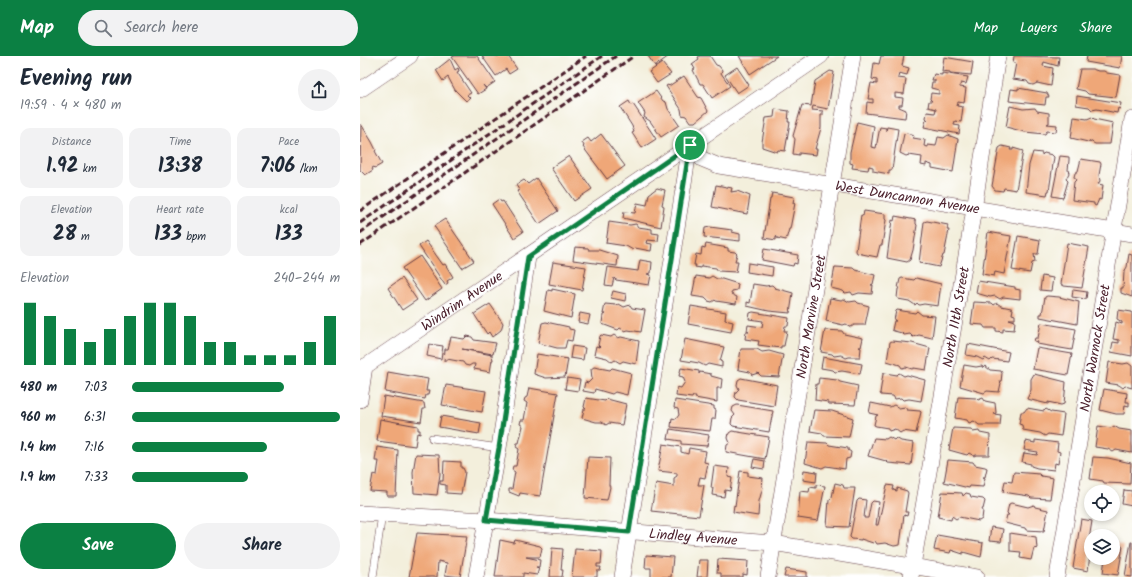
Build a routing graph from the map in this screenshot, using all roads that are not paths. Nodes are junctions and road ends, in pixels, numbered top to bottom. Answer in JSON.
{"nodes":[{"id":1,"x":410,"y":56,"type":"edge"},
{"id":2,"x":821,"y":56,"type":"edge"},
{"id":3,"x":852,"y":56,"type":"edge"},
{"id":4,"x":998,"y":56,"type":"edge"},
{"id":5,"x":360,"y":90,"type":"edge"},
{"id":6,"x":1132,"y":119,"type":"edge"},
{"id":7,"x":690,"y":145,"type":"junction"},
{"id":8,"x":833,"y":184,"type":"junction"},
{"id":9,"x":974,"y":209,"type":"junction"},
{"id":10,"x":1113,"y":230,"type":"junction"},
{"id":11,"x":1132,"y":234,"type":"edge"},
{"id":12,"x":528,"y":257,"type":"junction"},
{"id":13,"x":363,"y":368,"type":"edge"},
{"id":14,"x":360,"y":400,"type":"edge"},
{"id":15,"x":432,"y":438,"type":"dead end"},
{"id":16,"x":499,"y":448,"type":"junction"},
{"id":17,"x":360,"y":513,"type":"edge"},
{"id":18,"x":382,"y":514,"type":"junction"},
{"id":19,"x":486,"y":520,"type":"junction"},
{"id":20,"x":629,"y":532,"type":"junction"},
{"id":21,"x":773,"y":543,"type":"junction"},
{"id":22,"x":912,"y":571,"type":"edge"},
{"id":23,"x":373,"y":577,"type":"edge"},
{"id":24,"x":476,"y":577,"type":"edge"},
{"id":25,"x":622,"y":577,"type":"edge"},
{"id":26,"x":768,"y":577,"type":"edge"},
{"id":27,"x":977,"y":577,"type":"edge"},
{"id":28,"x":1057,"y":577,"type":"edge"}],
"edges":[{"from":1,"to":5,"type":"street"},
{"from":2,"to":7,"type":"street","name":"Windrim Avenue"},
{"from":3,"to":8,"type":"street","name":"North Marvine Street"},
{"from":4,"to":9,"type":"street","name":"North 11th Street"},
{"from":6,"to":10,"type":"street","name":"North Warnock Street"},
{"from":7,"to":8,"type":"street","name":"West Duncannon Avenue"},
{"from":7,"to":12,"type":"street","name":"Windrim Avenue"},
{"from":7,"to":20,"type":"street"},
{"from":8,"to":9,"type":"street","name":"West Duncannon Avenue"},
{"from":8,"to":21,"type":"street","name":"North Marvine Street"},
{"from":9,"to":10,"type":"street","name":"West Duncannon Avenue"},
{"from":9,"to":22,"type":"street","name":"North 11th Street"},
{"from":10,"to":11,"type":"street","name":"West Duncannon Avenue"},
{"from":10,"to":28,"type":"street","name":"North Warnock Street"},
{"from":12,"to":13,"type":"street","name":"Windrim Avenue"},
{"from":12,"to":16,"type":"street"},
{"from":13,"to":14,"type":"street"},
{"from":15,"to":16,"type":"lane"},
{"from":16,"to":19,"type":"street"},
{"from":17,"to":18,"type":"street","name":"Lindley Avenue"},
{"from":18,"to":19,"type":"street","name":"Lindley Avenue"},
{"from":18,"to":23,"type":"lane"},
{"from":19,"to":20,"type":"street","name":"Lindley Avenue"},
{"from":19,"to":24,"type":"street"},
{"from":20,"to":21,"type":"street","name":"Lindley Avenue"},
{"from":20,"to":25,"type":"street"},
{"from":21,"to":22,"type":"street","name":"Lindley Avenue"},
{"from":21,"to":26,"type":"street","name":"North Marvine Street"},
{"from":22,"to":27,"type":"street","name":"Lindley Avenue"}]}
